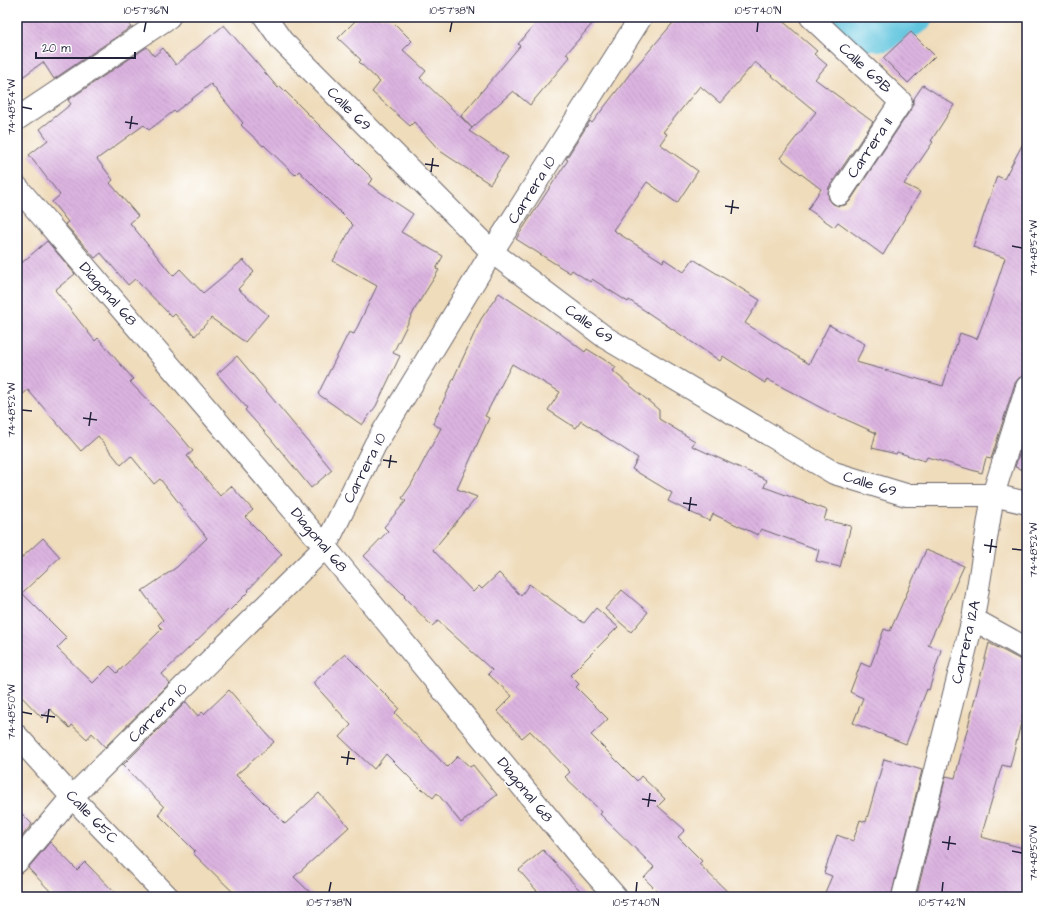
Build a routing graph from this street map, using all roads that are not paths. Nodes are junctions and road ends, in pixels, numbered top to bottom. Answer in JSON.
{"nodes":[{"id":1,"x":169,"y":17,"type":"edge"},
{"id":2,"x":265,"y":17,"type":"edge"},
{"id":3,"x":641,"y":17,"type":"edge"},
{"id":4,"x":811,"y":17,"type":"edge"},
{"id":5,"x":901,"y":102,"type":"joint"},
{"id":6,"x":17,"y":119,"type":"edge"},
{"id":7,"x":17,"y":187,"type":"edge"},
{"id":8,"x":840,"y":194,"type":"dead end"},
{"id":9,"x":492,"y":252,"type":"junction"},
{"id":10,"x":1027,"y":386,"type":"edge"},
{"id":11,"x":993,"y":495,"type":"junction"},
{"id":12,"x":1027,"y":503,"type":"edge"},
{"id":13,"x":325,"y":547,"type":"junction"},
{"id":14,"x":973,"y":619,"type":"junction"},
{"id":15,"x":1027,"y":649,"type":"edge"},
{"id":16,"x":17,"y":736,"type":"edge"},
{"id":17,"x":72,"y":797,"type":"junction"},
{"id":18,"x":17,"y":862,"type":"edge"},
{"id":19,"x":168,"y":897,"type":"edge"},
{"id":20,"x":616,"y":897,"type":"edge"},
{"id":21,"x":903,"y":897,"type":"edge"}],
"edges":[{"from":1,"to":6,"type":"street"},
{"from":2,"to":9,"type":"street","name":"Calle 69"},
{"from":3,"to":9,"type":"street","name":"Carrera 10"},
{"from":4,"to":5,"type":"street","name":"Calle 69B"},
{"from":5,"to":8,"type":"street","name":"Carrera 11"},
{"from":7,"to":13,"type":"street","name":"Diagonal 68"},
{"from":9,"to":11,"type":"street","name":"Calle 69"},
{"from":9,"to":13,"type":"street","name":"Carrera 10"},
{"from":10,"to":11,"type":"street","name":"Carrera 12A"},
{"from":11,"to":12,"type":"street","name":"Calle 69"},
{"from":11,"to":14,"type":"street","name":"Carrera 12A"},
{"from":13,"to":17,"type":"street","name":"Carrera 10"},
{"from":13,"to":20,"type":"street","name":"Diagonal 68"},
{"from":14,"to":15,"type":"street"},
{"from":14,"to":21,"type":"street","name":"Carrera 12A"},
{"from":16,"to":17,"type":"street","name":"Calle 65C"},
{"from":17,"to":18,"type":"street","name":"Carrera 10"},
{"from":17,"to":19,"type":"street","name":"Calle 65C"}]}
